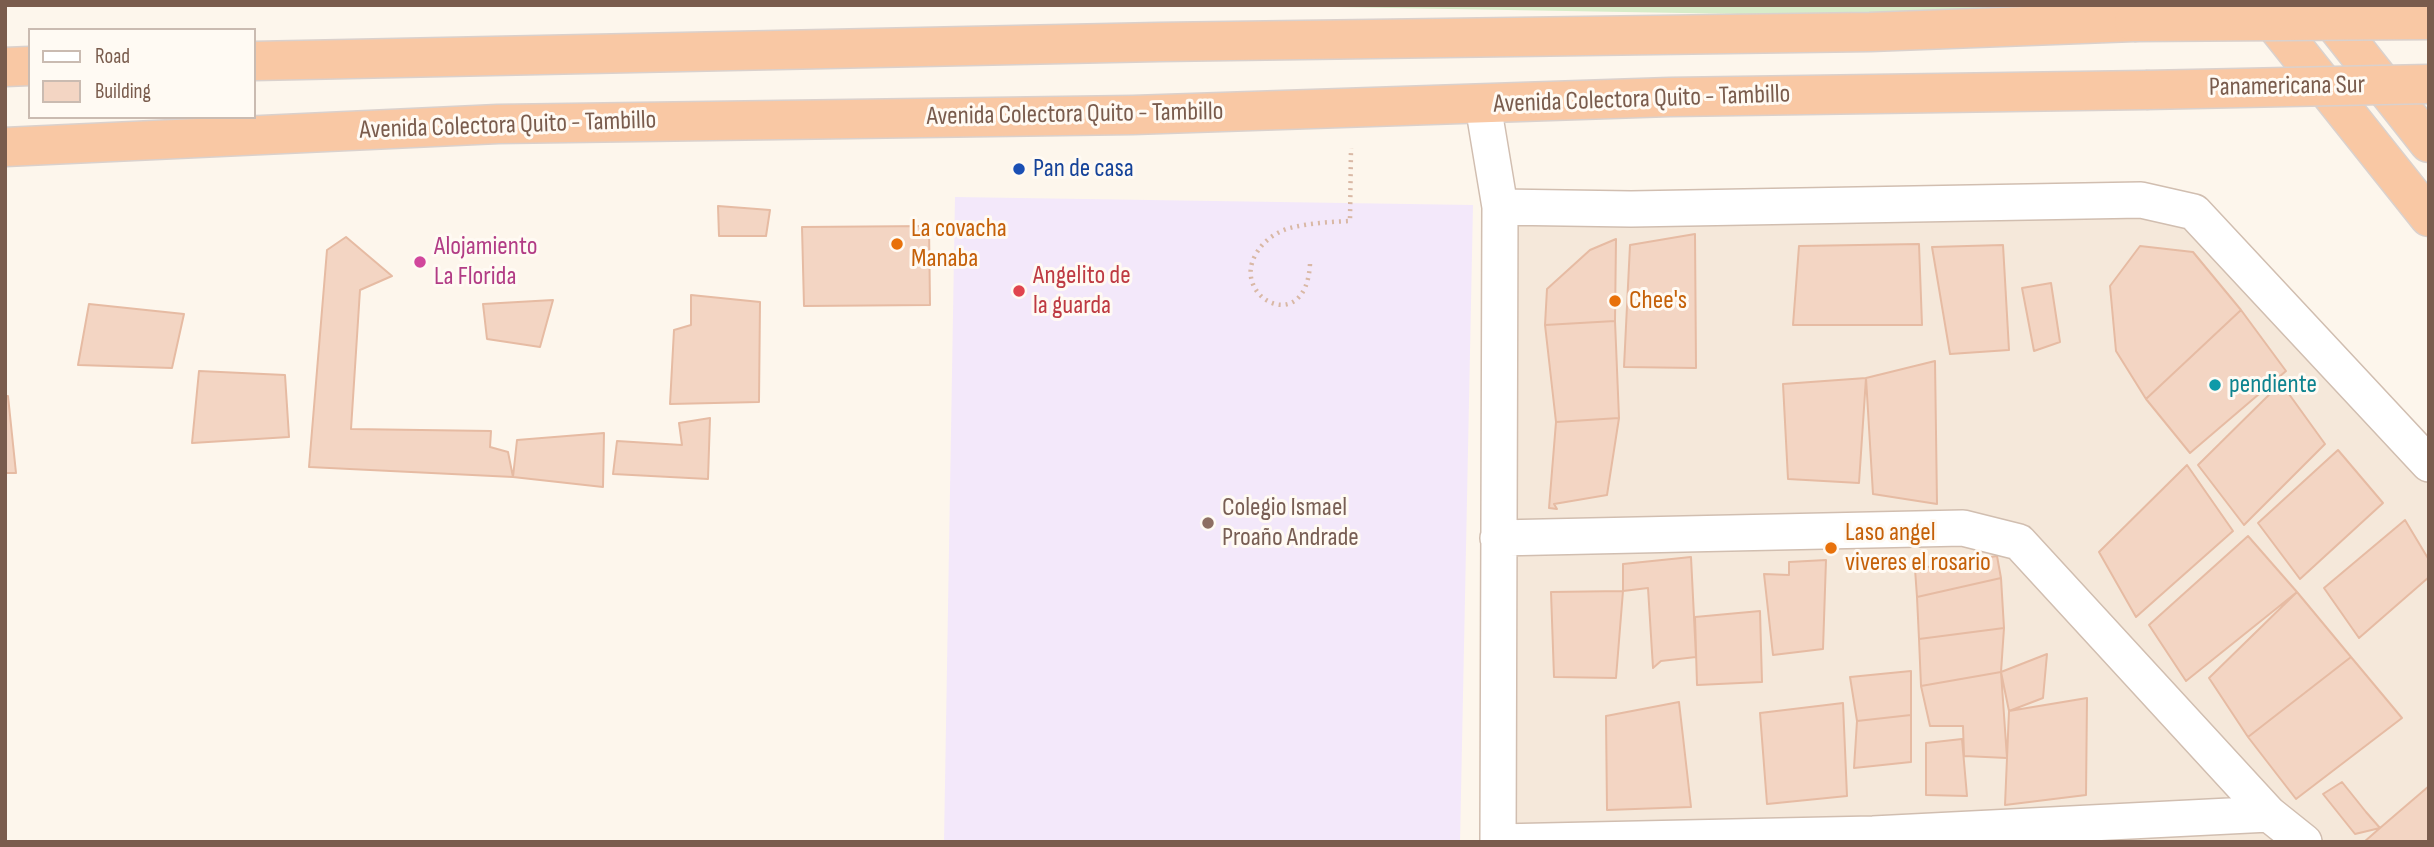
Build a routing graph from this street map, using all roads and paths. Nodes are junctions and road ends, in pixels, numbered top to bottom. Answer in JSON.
{"nodes":[{"id":1,"x":2260,"y":5,"type":"edge"},
{"id":2,"x":2320,"y":5,"type":"edge"},
{"id":3,"x":2429,"y":20,"type":"edge"},
{"id":4,"x":256,"y":61,"type":"edge"},
{"id":5,"x":28,"y":66,"type":"edge"},
{"id":6,"x":5,"y":67,"type":"edge"},
{"id":7,"x":2429,"y":84,"type":"edge"},
{"id":8,"x":2146,"y":90,"type":"joint"},
{"id":9,"x":1483,"y":104,"type":"junction"},
{"id":10,"x":1352,"y":108,"type":"junction"},
{"id":11,"x":2429,"y":143,"type":"edge"},
{"id":12,"x":5,"y":147,"type":"edge"},
{"id":13,"x":1500,"y":207,"type":"junction"},
{"id":14,"x":2429,"y":216,"type":"edge"},
{"id":15,"x":1310,"y":264,"type":"dead end"},
{"id":16,"x":2429,"y":464,"type":"edge"},
{"id":17,"x":1498,"y":538,"type":"junction"},
{"id":18,"x":2269,"y":814,"type":"junction"},
{"id":19,"x":2190,"y":830,"type":"edge"},
{"id":20,"x":1873,"y":838,"type":"edge"},
{"id":21,"x":2304,"y":842,"type":"edge"}],
"edges":[{"from":1,"to":14,"type":"highway"},
{"from":2,"to":11,"type":"highway"},
{"from":3,"to":4,"type":"highway","bridge":true},
{"from":5,"to":6,"type":"highway"},
{"from":7,"to":8,"type":"highway","name":"Panamericana Sur","bridge":true},
{"from":8,"to":9,"type":"highway","name":"Avenida Colectora Quito - Tambillo"},
{"from":9,"to":10,"type":"highway","name":"Avenida Colectora Quito - Tambillo"},
{"from":9,"to":13,"type":"street"},
{"from":10,"to":12,"type":"highway","name":"Avenida Colectora Quito - Tambillo"},
{"from":10,"to":15,"type":"path"},
{"from":13,"to":16,"type":"street"},
{"from":13,"to":17,"type":"street"},
{"from":17,"to":18,"type":"street"},
{"from":17,"to":20,"type":"street"},
{"from":18,"to":19,"type":"street"},
{"from":18,"to":21,"type":"street"},
{"from":19,"to":20,"type":"street"}]}
